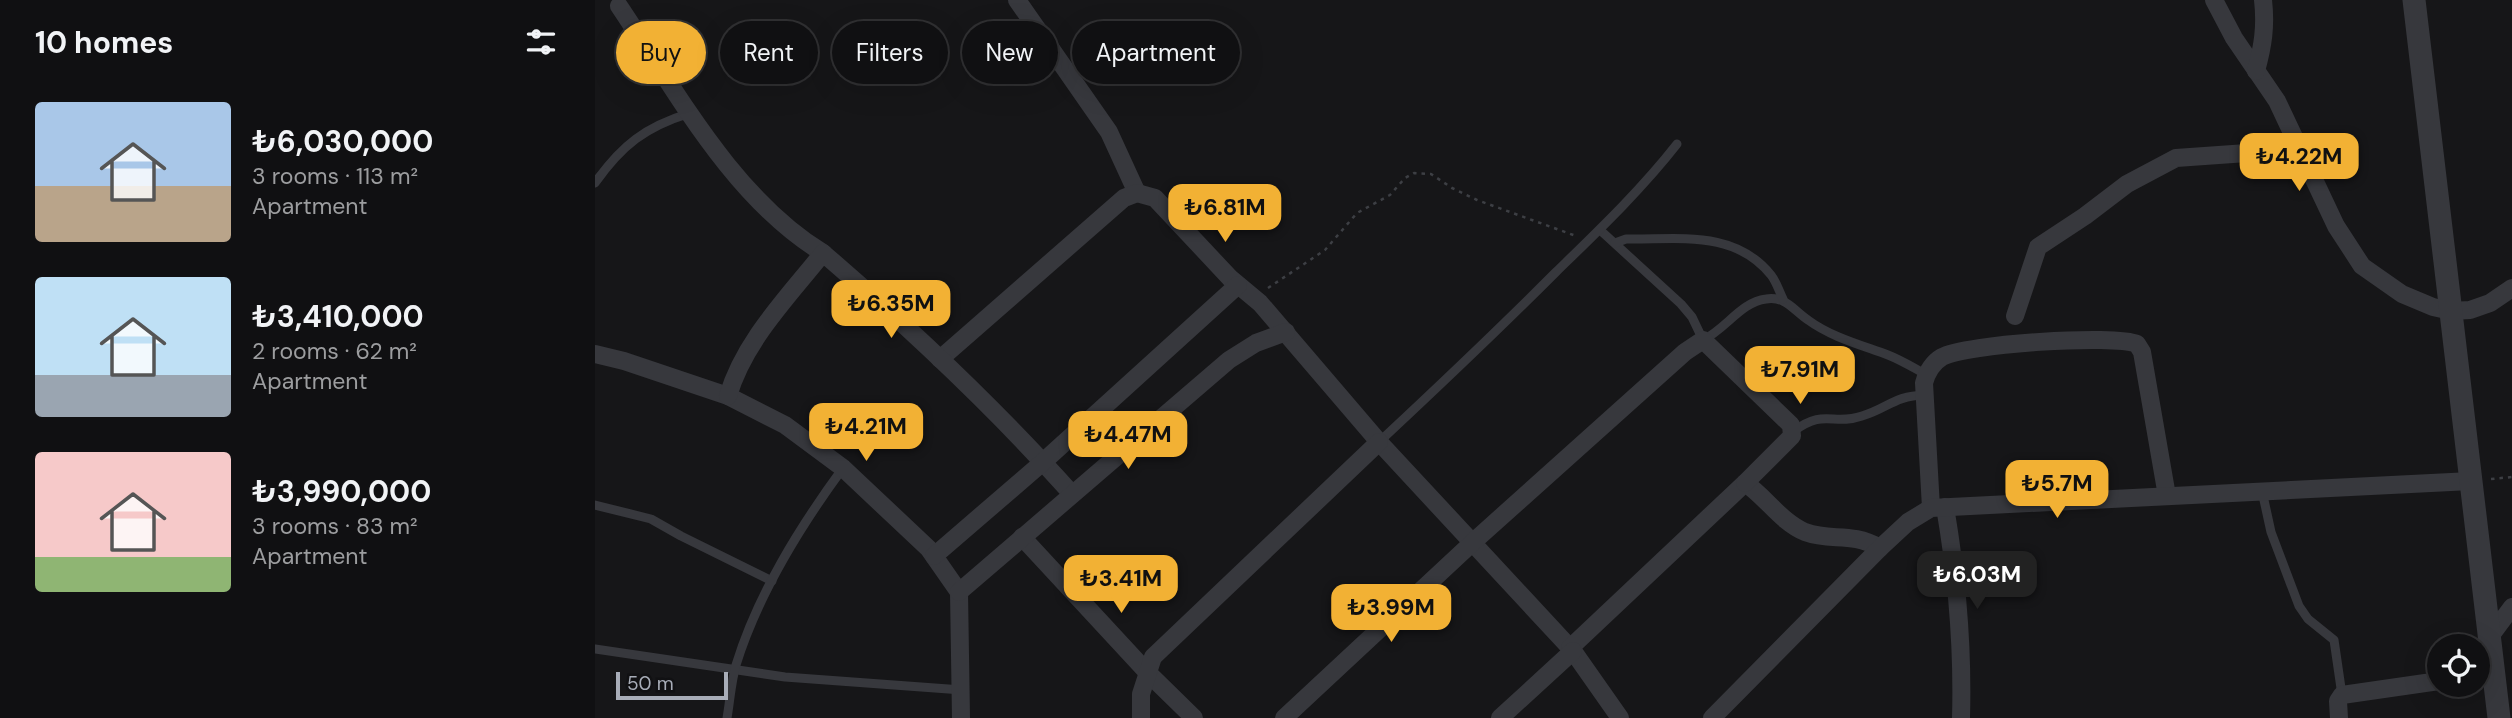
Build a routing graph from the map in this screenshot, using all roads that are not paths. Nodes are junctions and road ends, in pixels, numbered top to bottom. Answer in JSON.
{"nodes":[{"id":1,"x":1017,"y":0,"type":"edge"},
{"id":2,"x":2214,"y":0,"type":"edge"},
{"id":3,"x":2263,"y":0,"type":"edge"},
{"id":4,"x":2414,"y":0,"type":"edge"},
{"id":5,"x":619,"y":6,"type":"dead end"},
{"id":6,"x":2256,"y":71,"type":"junction"},
{"id":7,"x":691,"y":113,"type":"junction"},
{"id":8,"x":1677,"y":144,"type":"dead end"},
{"id":9,"x":2314,"y":179,"type":"junction"},
{"id":10,"x":595,"y":183,"type":"edge"},
{"id":11,"x":1137,"y":193,"type":"junction"},
{"id":12,"x":1600,"y":230,"type":"junction"},
{"id":13,"x":1615,"y":243,"type":"junction"},
{"id":14,"x":823,"y":253,"type":"junction"},
{"id":15,"x":1238,"y":285,"type":"junction"},
{"id":16,"x":2512,"y":288,"type":"edge"},
{"id":17,"x":1783,"y":299,"type":"junction"},
{"id":18,"x":2451,"y":311,"type":"junction"},
{"id":19,"x":2015,"y":316,"type":"dead end"},
{"id":20,"x":1286,"y":332,"type":"junction"},
{"id":21,"x":1703,"y":340,"type":"junction"},
{"id":22,"x":595,"y":354,"type":"edge"},
{"id":23,"x":940,"y":359,"type":"junction"},
{"id":24,"x":1927,"y":375,"type":"junction"},
{"id":25,"x":1925,"y":395,"type":"junction"},
{"id":26,"x":727,"y":396,"type":"junction"},
{"id":27,"x":1794,"y":431,"type":"junction"},
{"id":28,"x":1379,"y":442,"type":"junction"},
{"id":29,"x":1043,"y":462,"type":"junction"},
{"id":30,"x":843,"y":468,"type":"junction"},
{"id":31,"x":2471,"y":481,"type":"junction"},
{"id":32,"x":1745,"y":484,"type":"junction"},
{"id":33,"x":2262,"y":491,"type":"junction"},
{"id":34,"x":1072,"y":494,"type":"junction"},
{"id":35,"x":2167,"y":496,"type":"junction"},
{"id":36,"x":595,"y":505,"type":"edge"},
{"id":37,"x":1938,"y":508,"type":"junction"},
{"id":38,"x":1022,"y":537,"type":"junction"},
{"id":39,"x":1472,"y":543,"type":"junction"},
{"id":40,"x":1880,"y":548,"type":"junction"},
{"id":41,"x":934,"y":556,"type":"junction"},
{"id":42,"x":772,"y":581,"type":"junction"},
{"id":43,"x":959,"y":592,"type":"junction"},
{"id":44,"x":2512,"y":607,"type":"edge"},
{"id":45,"x":2490,"y":634,"type":"edge"},
{"id":46,"x":2490,"y":638,"type":"edge"},
{"id":47,"x":595,"y":649,"type":"edge"},
{"id":48,"x":1571,"y":650,"type":"junction"},
{"id":49,"x":735,"y":668,"type":"junction"},
{"id":50,"x":1146,"y":671,"type":"junction"},
{"id":51,"x":2427,"y":683,"type":"edge"},
{"id":52,"x":2490,"y":688,"type":"edge"},
{"id":53,"x":962,"y":690,"type":"junction"},
{"id":54,"x":2341,"y":695,"type":"junction"},
{"id":55,"x":727,"y":718,"type":"edge"},
{"id":56,"x":961,"y":718,"type":"edge"},
{"id":57,"x":1141,"y":718,"type":"edge"},
{"id":58,"x":1194,"y":718,"type":"edge"},
{"id":59,"x":1284,"y":718,"type":"edge"},
{"id":60,"x":1500,"y":718,"type":"edge"},
{"id":61,"x":1620,"y":718,"type":"edge"},
{"id":62,"x":1711,"y":718,"type":"edge"},
{"id":63,"x":1961,"y":718,"type":"edge"},
{"id":64,"x":2339,"y":718,"type":"edge"},
{"id":65,"x":2499,"y":718,"type":"edge"}],
"edges":[{"from":1,"to":11,"type":"street"},
{"from":2,"to":6,"type":"street"},
{"from":3,"to":6,"type":"street"},
{"from":4,"to":18,"type":"street"},
{"from":5,"to":7,"type":"street"},
{"from":6,"to":9,"type":"street"},
{"from":7,"to":10,"type":"lane"},
{"from":7,"to":14,"type":"street"},
{"from":8,"to":12,"type":"lane"},
{"from":9,"to":18,"type":"street"},
{"from":9,"to":19,"type":"street"},
{"from":11,"to":15,"type":"street"},
{"from":11,"to":23,"type":"street"},
{"from":12,"to":13,"type":"lane"},
{"from":12,"to":28,"type":"lane"},
{"from":13,"to":17,"type":"lane"},
{"from":13,"to":21,"type":"lane"},
{"from":14,"to":23,"type":"street"},
{"from":14,"to":26,"type":"street"},
{"from":15,"to":20,"type":"street"},
{"from":15,"to":29,"type":"street"},
{"from":16,"to":18,"type":"street"},
{"from":17,"to":21,"type":"lane"},
{"from":17,"to":24,"type":"lane"},
{"from":18,"to":31,"type":"street"},
{"from":20,"to":28,"type":"street"},
{"from":20,"to":34,"type":"street"},
{"from":21,"to":27,"type":"street"},
{"from":21,"to":39,"type":"street"},
{"from":22,"to":26,"type":"street"},
{"from":23,"to":29,"type":"street"},
{"from":24,"to":25,"type":"street"},
{"from":24,"to":35,"type":"street"},
{"from":25,"to":27,"type":"lane"},
{"from":25,"to":37,"type":"street"},
{"from":26,"to":30,"type":"street"},
{"from":27,"to":32,"type":"street"},
{"from":28,"to":39,"type":"street"},
{"from":28,"to":50,"type":"street"},
{"from":29,"to":34,"type":"street"},
{"from":29,"to":41,"type":"street"},
{"from":30,"to":41,"type":"street"},
{"from":30,"to":42,"type":"lane"},
{"from":31,"to":33,"type":"street"},
{"from":31,"to":45,"type":"street"},
{"from":32,"to":40,"type":"street"},
{"from":32,"to":48,"type":"street"},
{"from":33,"to":35,"type":"street"},
{"from":33,"to":54,"type":"lane"},
{"from":34,"to":38,"type":"street"},
{"from":35,"to":37,"type":"street"},
{"from":36,"to":42,"type":"lane"},
{"from":37,"to":40,"type":"street"},
{"from":37,"to":63,"type":"street"},
{"from":38,"to":43,"type":"street"},
{"from":38,"to":50,"type":"street"},
{"from":39,"to":48,"type":"street"},
{"from":39,"to":59,"type":"street"},
{"from":40,"to":62,"type":"street"},
{"from":41,"to":43,"type":"street"},
{"from":42,"to":49,"type":"lane"},
{"from":43,"to":53,"type":"street"},
{"from":44,"to":46,"type":"street"},
{"from":47,"to":49,"type":"lane"},
{"from":48,"to":60,"type":"street"},
{"from":48,"to":61,"type":"street"},
{"from":49,"to":53,"type":"lane"},
{"from":49,"to":55,"type":"lane"},
{"from":50,"to":57,"type":"street"},
{"from":50,"to":58,"type":"street"},
{"from":51,"to":54,"type":"street"},
{"from":52,"to":65,"type":"street"},
{"from":53,"to":56,"type":"street"},
{"from":54,"to":64,"type":"street"}]}
